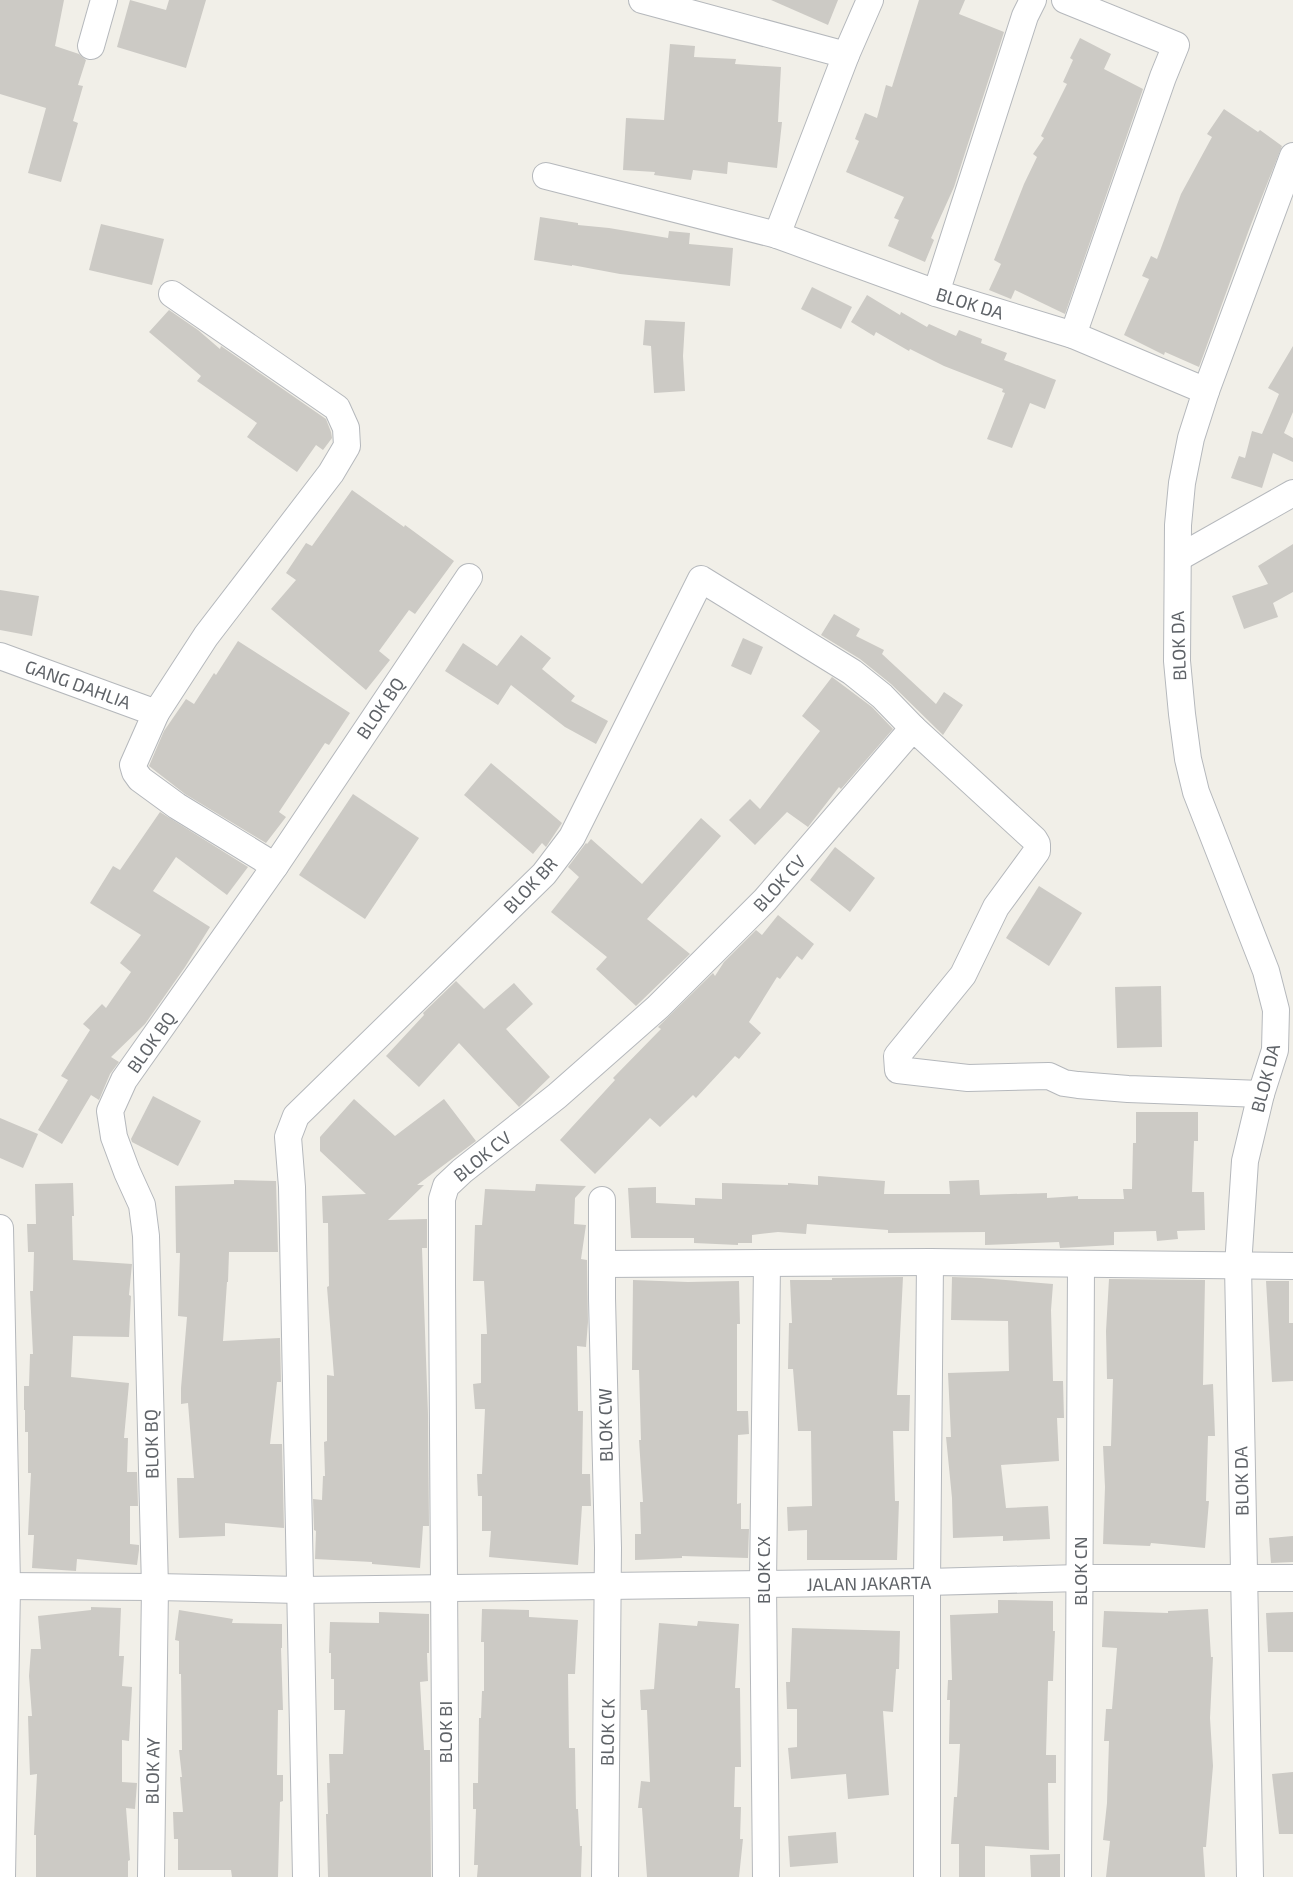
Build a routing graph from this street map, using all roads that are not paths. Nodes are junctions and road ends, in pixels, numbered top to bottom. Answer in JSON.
{"nodes":[{"id":1,"x":104,"y":0,"type":"edge"},
{"id":2,"x":642,"y":0,"type":"edge"},
{"id":3,"x":870,"y":0,"type":"edge"},
{"id":4,"x":1033,"y":0,"type":"edge"},
{"id":5,"x":1065,"y":0,"type":"edge"},
{"id":6,"x":91,"y":46,"type":"dead end"},
{"id":7,"x":846,"y":54,"type":"junction"},
{"id":8,"x":1293,"y":156,"type":"edge"},
{"id":9,"x":546,"y":176,"type":"dead end"},
{"id":10,"x":777,"y":235,"type":"junction"},
{"id":11,"x":936,"y":293,"type":"junction"},
{"id":12,"x":172,"y":294,"type":"dead end"},
{"id":13,"x":1072,"y":335,"type":"junction"},
{"id":14,"x":1206,"y":391,"type":"junction"},
{"id":15,"x":1293,"y":493,"type":"edge"},
{"id":16,"x":1178,"y":558,"type":"junction"},
{"id":17,"x":469,"y":577,"type":"dead end"},
{"id":18,"x":0,"y":656,"type":"edge"},
{"id":19,"x":156,"y":713,"type":"junction"},
{"id":20,"x":913,"y":728,"type":"junction"},
{"id":21,"x":275,"y":866,"type":"junction"},
{"id":22,"x":1260,"y":1094,"type":"junction"},
{"id":23,"x":446,"y":1186,"type":"joint"},
{"id":24,"x":602,"y":1200,"type":"dead end"},
{"id":25,"x":0,"y":1228,"type":"edge"},
{"id":26,"x":930,"y":1262,"type":"junction"},
{"id":27,"x":767,"y":1263,"type":"junction"},
{"id":28,"x":602,"y":1264,"type":"junction"},
{"id":29,"x":1081,"y":1264,"type":"junction"},
{"id":30,"x":1238,"y":1266,"type":"junction"},
{"id":31,"x":1293,"y":1266,"type":"edge"},
{"id":32,"x":1080,"y":1578,"type":"junction"},
{"id":33,"x":1243,"y":1578,"type":"junction"},
{"id":34,"x":1293,"y":1578,"type":"edge"},
{"id":35,"x":927,"y":1582,"type":"junction"},
{"id":36,"x":763,"y":1584,"type":"junction"},
{"id":37,"x":3,"y":1586,"type":"edge"},
{"id":38,"x":608,"y":1586,"type":"junction"},
{"id":39,"x":155,"y":1587,"type":"junction"},
{"id":40,"x":444,"y":1587,"type":"junction"},
{"id":41,"x":300,"y":1590,"type":"junction"},
{"id":42,"x":154,"y":1664,"type":"joint"},
{"id":43,"x":2,"y":1877,"type":"edge"},
{"id":44,"x":151,"y":1877,"type":"edge"},
{"id":45,"x":306,"y":1877,"type":"edge"},
{"id":46,"x":446,"y":1877,"type":"edge"},
{"id":47,"x":605,"y":1877,"type":"edge"},
{"id":48,"x":766,"y":1877,"type":"edge"},
{"id":49,"x":927,"y":1877,"type":"edge"},
{"id":50,"x":1078,"y":1877,"type":"edge"},
{"id":51,"x":1250,"y":1877,"type":"edge"}],
"edges":[{"from":1,"to":6,"type":"street"},
{"from":2,"to":7,"type":"street"},
{"from":3,"to":7,"type":"street"},
{"from":4,"to":11,"type":"street"},
{"from":5,"to":13,"type":"street"},
{"from":7,"to":10,"type":"street"},
{"from":8,"to":14,"type":"street"},
{"from":9,"to":10,"type":"street","name":"BLOK DA"},
{"from":10,"to":11,"type":"street","name":"BLOK DA"},
{"from":11,"to":13,"type":"street","name":"BLOK DA"},
{"from":12,"to":19,"type":"street"},
{"from":13,"to":14,"type":"street","name":"BLOK DA"},
{"from":14,"to":16,"type":"street","name":"BLOK DA"},
{"from":15,"to":16,"type":"street"},
{"from":16,"to":22,"type":"street","name":"BLOK DA"},
{"from":17,"to":21,"type":"street","name":"BLOK BQ"},
{"from":18,"to":19,"type":"street","name":"GANG DAHLIA"},
{"from":19,"to":21,"type":"street"},
{"from":20,"to":22,"type":"street"},
{"from":20,"to":23,"type":"street","name":"BLOK CV"},
{"from":20,"to":41,"type":"street","name":"BLOK BR"},
{"from":21,"to":39,"type":"street","name":"BLOK BQ"},
{"from":22,"to":30,"type":"street","name":"BLOK DA"},
{"from":23,"to":40,"type":"street","name":"BLOK BI"},
{"from":24,"to":28,"type":"street","name":"BLOK CW"},
{"from":25,"to":37,"type":"street"},
{"from":26,"to":27,"type":"street"},
{"from":26,"to":29,"type":"street"},
{"from":26,"to":35,"type":"street"},
{"from":27,"to":28,"type":"street"},
{"from":27,"to":36,"type":"street","name":"BLOK CX"},
{"from":28,"to":38,"type":"street","name":"BLOK CW"},
{"from":29,"to":30,"type":"street"},
{"from":29,"to":32,"type":"street","name":"BLOK CN"},
{"from":30,"to":31,"type":"street"},
{"from":30,"to":33,"type":"street","name":"BLOK DA"},
{"from":32,"to":33,"type":"street","name":"JALAN JAKARTA"},
{"from":32,"to":35,"type":"street","name":"JALAN JAKARTA"},
{"from":32,"to":50,"type":"street","name":"BLOK CN"},
{"from":33,"to":34,"type":"street","name":"JALAN JAKARTA"},
{"from":33,"to":51,"type":"street","name":"BLOK DA"},
{"from":35,"to":36,"type":"street","name":"JALAN JAKARTA"},
{"from":35,"to":49,"type":"street"},
{"from":36,"to":38,"type":"street","name":"JALAN JAKARTA"},
{"from":36,"to":48,"type":"street","name":"BLOK CX"},
{"from":37,"to":39,"type":"street","name":"JALAN JAKARTA"},
{"from":37,"to":43,"type":"street"},
{"from":38,"to":40,"type":"street","name":"JALAN JAKARTA"},
{"from":38,"to":47,"type":"street","name":"BLOK CK"},
{"from":39,"to":41,"type":"street","name":"JALAN JAKARTA"},
{"from":39,"to":42,"type":"street","name":"BLOK BQ"},
{"from":40,"to":41,"type":"street","name":"JALAN JAKARTA"},
{"from":40,"to":46,"type":"street","name":"BLOK BI"},
{"from":41,"to":45,"type":"street"},
{"from":42,"to":44,"type":"street","name":"BLOK AY"}]}
